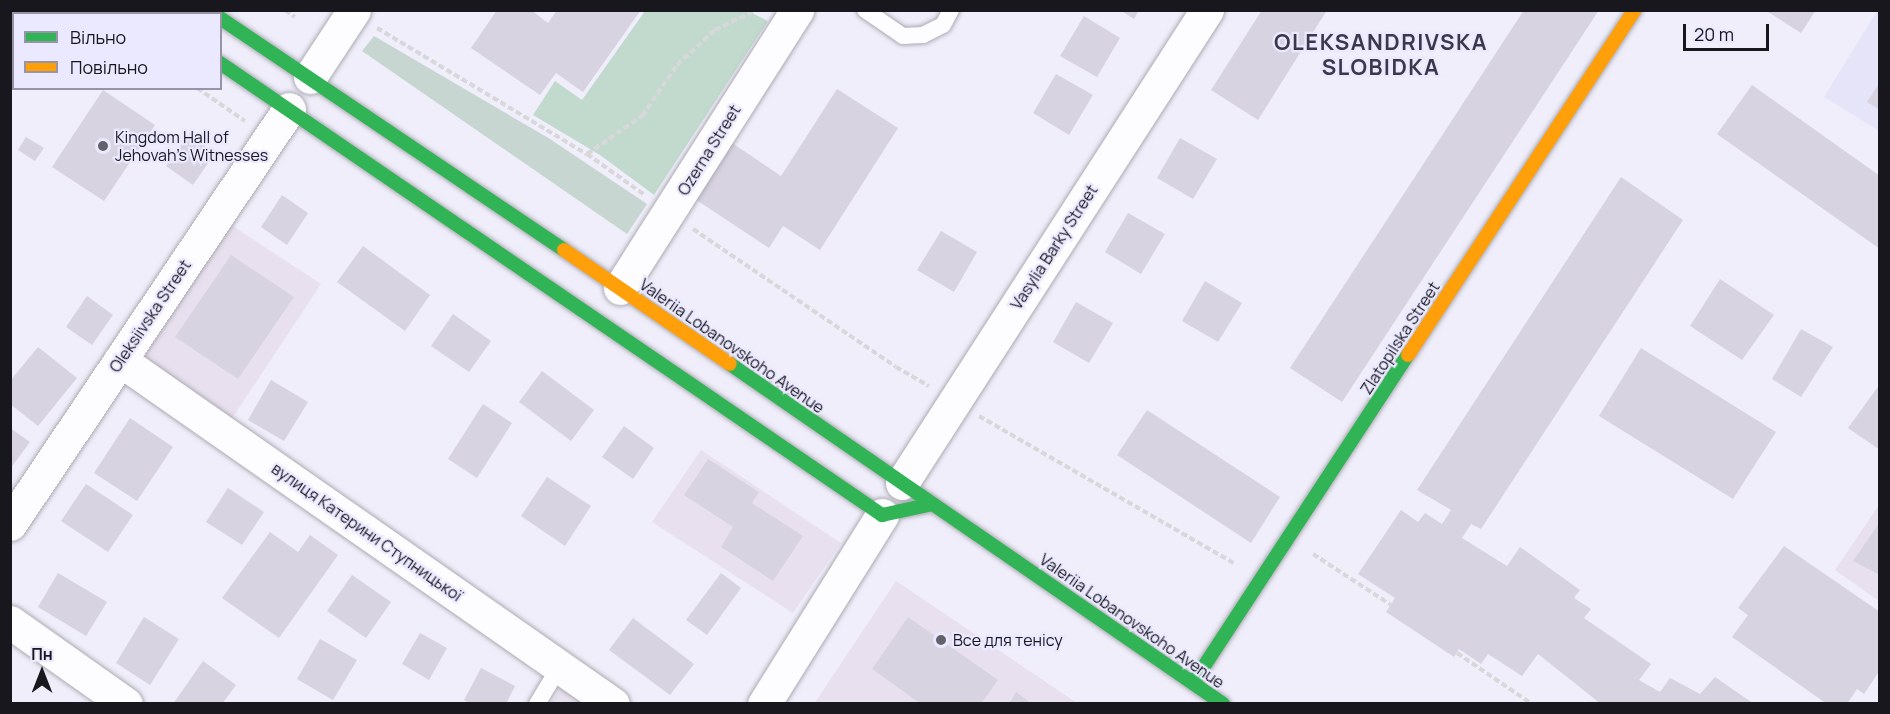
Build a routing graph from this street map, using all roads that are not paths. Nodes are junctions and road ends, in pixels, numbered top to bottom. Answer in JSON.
{"nodes":[{"id":1,"x":796,"y":10,"type":"edge"},
{"id":2,"x":865,"y":10,"type":"edge"},
{"id":3,"x":951,"y":10,"type":"edge"},
{"id":4,"x":1207,"y":10,"type":"edge"},
{"id":5,"x":1635,"y":10,"type":"edge"},
{"id":6,"x":354,"y":12,"type":"edge"},
{"id":7,"x":222,"y":19,"type":"edge"},
{"id":8,"x":222,"y":64,"type":"edge"},
{"id":9,"x":310,"y":77,"type":"junction"},
{"id":10,"x":288,"y":109,"type":"junction"},
{"id":11,"x":620,"y":288,"type":"junction"},
{"id":12,"x":120,"y":360,"type":"junction"},
{"id":13,"x":902,"y":483,"type":"junction"},
{"id":14,"x":932,"y":504,"type":"junction"},
{"id":15,"x":882,"y":515,"type":"junction"},
{"id":16,"x":10,"y":524,"type":"edge"},
{"id":17,"x":10,"y":622,"type":"edge"},
{"id":18,"x":560,"y":666,"type":"junction"},
{"id":19,"x":1193,"y":683,"type":"junction"},
{"id":20,"x":126,"y":704,"type":"edge"},
{"id":21,"x":537,"y":704,"type":"edge"},
{"id":22,"x":613,"y":704,"type":"edge"},
{"id":23,"x":764,"y":704,"type":"edge"},
{"id":24,"x":1223,"y":704,"type":"edge"}],
"edges":[{"from":1,"to":11,"type":"street","name":"Ozerna Street"},
{"from":2,"to":3,"type":"lane"},
{"from":4,"to":13,"type":"street","name":"Vasylia Barky Street"},
{"from":5,"to":19,"type":"main road","name":"Zlatopilska Street"},
{"from":6,"to":9,"type":"street"},
{"from":7,"to":9,"type":"main road","name":"Valeriia Lobanovskoho Avenue"},
{"from":8,"to":10,"type":"main road"},
{"from":9,"to":11,"type":"main road","name":"Valeriia Lobanovskoho Avenue"},
{"from":10,"to":12,"type":"street","name":"Oleksiivska Street"},
{"from":10,"to":15,"type":"main road"},
{"from":11,"to":13,"type":"main road","name":"Valeriia Lobanovskoho Avenue"},
{"from":12,"to":16,"type":"street","name":"Oleksiivska Street"},
{"from":12,"to":18,"type":"street","name":"вулиця Катерини Ступницької"},
{"from":13,"to":14,"type":"main road","name":"Valeriia Lobanovskoho Avenue"},
{"from":14,"to":15,"type":"main road"},
{"from":14,"to":19,"type":"main road","name":"Valeriia Lobanovskoho Avenue"},
{"from":15,"to":23,"type":"street"},
{"from":17,"to":20,"type":"street"},
{"from":18,"to":21,"type":"lane"},
{"from":18,"to":22,"type":"street","name":"вулиця Катерини Ступницької"},
{"from":19,"to":24,"type":"main road","name":"Valeriia Lobanovskoho Avenue"}]}
